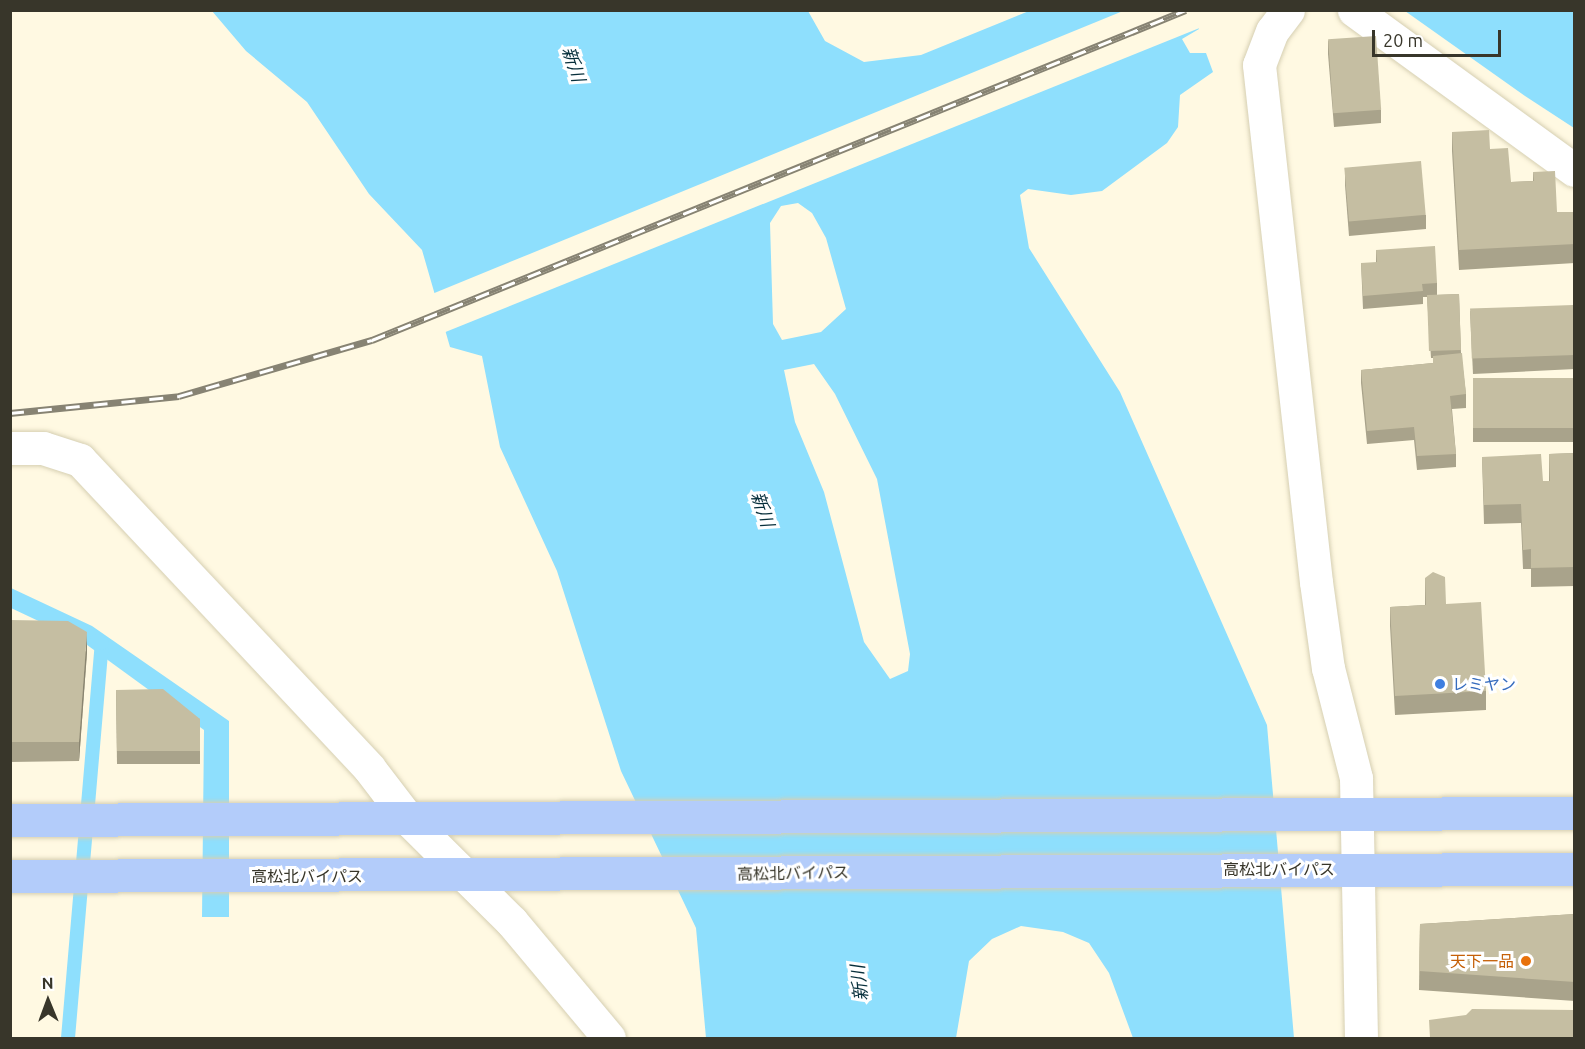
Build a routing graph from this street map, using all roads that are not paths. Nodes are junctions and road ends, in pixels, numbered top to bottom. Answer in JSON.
{"nodes":[{"id":1,"x":1288,"y":10,"type":"edge"},
{"id":2,"x":1354,"y":10,"type":"edge"},
{"id":3,"x":1575,"y":170,"type":"edge"},
{"id":4,"x":10,"y":448,"type":"edge"},
{"id":5,"x":1575,"y":813,"type":"edge"},
{"id":6,"x":1349,"y":815,"type":"junction"},
{"id":7,"x":408,"y":819,"type":"junction"},
{"id":8,"x":10,"y":820,"type":"edge"},
{"id":9,"x":1349,"y":869,"type":"junction"},
{"id":10,"x":1575,"y":869,"type":"edge"},
{"id":11,"x":10,"y":876,"type":"edge"},
{"id":12,"x":465,"y":876,"type":"junction"},
{"id":13,"x":609,"y":1038,"type":"edge"},
{"id":14,"x":1361,"y":1038,"type":"edge"}],
"edges":[{"from":1,"to":6,"type":"street"},
{"from":2,"to":3,"type":"street"},
{"from":4,"to":7,"type":"street"},
{"from":5,"to":6,"type":"highway"},
{"from":6,"to":7,"type":"highway"},
{"from":6,"to":9,"type":"street"},
{"from":7,"to":8,"type":"highway"},
{"from":7,"to":12,"type":"street"},
{"from":9,"to":10,"type":"highway","name":"高松北バイパス"},
{"from":9,"to":12,"type":"highway","name":"高松北バイパス"},
{"from":9,"to":14,"type":"street"},
{"from":11,"to":12,"type":"highway","name":"高松北バイパス"},
{"from":12,"to":13,"type":"street"}]}
